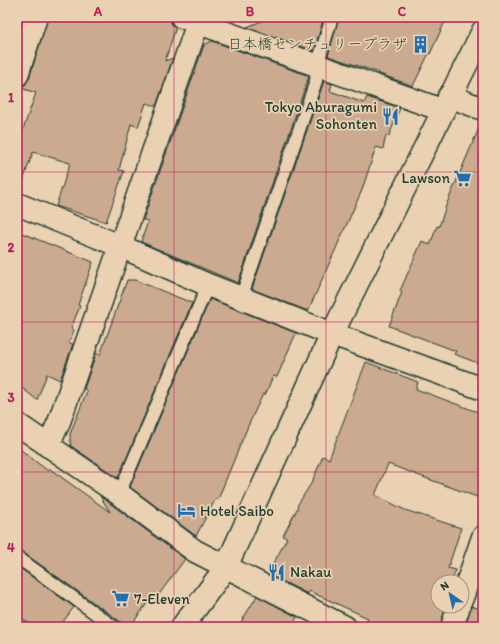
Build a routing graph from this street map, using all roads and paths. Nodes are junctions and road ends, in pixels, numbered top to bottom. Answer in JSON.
{"nodes":[{"id":1,"x":36,"y":17,"type":"edge"},
{"id":2,"x":332,"y":17,"type":"edge"},
{"id":3,"x":193,"y":19,"type":"edge"},
{"id":4,"x":483,"y":31,"type":"edge"},
{"id":5,"x":317,"y":66,"type":"junction"},
{"id":6,"x":17,"y":75,"type":"edge"},
{"id":7,"x":446,"y":103,"type":"junction"},
{"id":8,"x":483,"y":109,"type":"edge"},
{"id":9,"x":17,"y":204,"type":"edge"},
{"id":10,"x":120,"y":246,"type":"junction"},
{"id":11,"x":208,"y":285,"type":"junction"},
{"id":12,"x":241,"y":298,"type":"junction"},
{"id":13,"x":332,"y":334,"type":"junction"},
{"id":14,"x":483,"y":389,"type":"edge"},
{"id":15,"x":17,"y":424,"type":"edge"},
{"id":16,"x":48,"y":446,"type":"junction"},
{"id":17,"x":119,"y":494,"type":"junction"},
{"id":18,"x":483,"y":537,"type":"edge"},
{"id":19,"x":17,"y":557,"type":"edge"},
{"id":20,"x":226,"y":567,"type":"junction"},
{"id":21,"x":470,"y":575,"type":"edge"},
{"id":22,"x":456,"y":614,"type":"edge"},
{"id":23,"x":114,"y":627,"type":"edge"},
{"id":24,"x":182,"y":627,"type":"edge"},
{"id":25,"x":345,"y":627,"type":"edge"},
{"id":26,"x":452,"y":627,"type":"edge"}],
"edges":[{"from":1,"to":6,"type":"street"},
{"from":2,"to":5,"type":"lane"},
{"from":3,"to":5,"type":"street"},
{"from":3,"to":10,"type":"street"},
{"from":4,"to":7,"type":"street"},
{"from":5,"to":7,"type":"street"},
{"from":5,"to":12,"type":"lane"},
{"from":7,"to":8,"type":"street"},
{"from":7,"to":13,"type":"street"},
{"from":9,"to":10,"type":"street"},
{"from":10,"to":11,"type":"street"},
{"from":10,"to":16,"type":"street"},
{"from":11,"to":12,"type":"street"},
{"from":11,"to":17,"type":"lane"},
{"from":12,"to":13,"type":"street"},
{"from":13,"to":14,"type":"street"},
{"from":13,"to":20,"type":"street"},
{"from":15,"to":16,"type":"street"},
{"from":16,"to":17,"type":"street"},
{"from":17,"to":20,"type":"street"},
{"from":18,"to":21,"type":"street"},
{"from":19,"to":23,"type":"lane"},
{"from":20,"to":24,"type":"street"},
{"from":20,"to":25,"type":"street"},
{"from":22,"to":26,"type":"street"}]}
